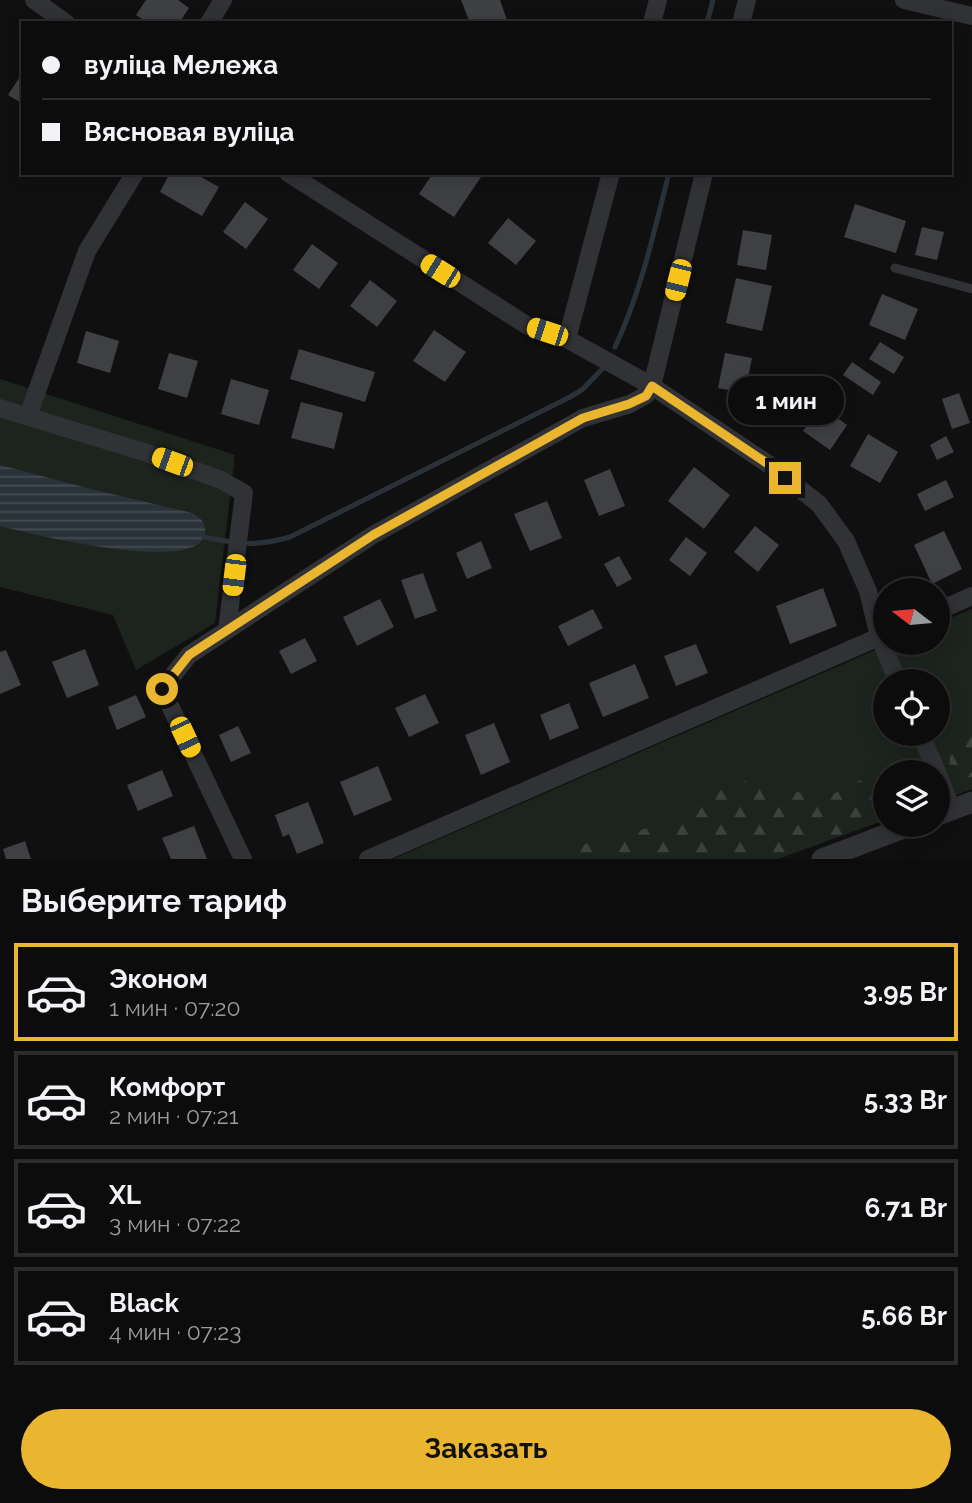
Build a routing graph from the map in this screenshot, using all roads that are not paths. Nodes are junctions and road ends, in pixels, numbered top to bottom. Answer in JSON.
{"nodes":[{"id":1,"x":34,"y":0,"type":"edge"},
{"id":2,"x":223,"y":0,"type":"edge"},
{"id":3,"x":658,"y":0,"type":"edge"},
{"id":4,"x":747,"y":0,"type":"edge"},
{"id":5,"x":904,"y":0,"type":"edge"},
{"id":6,"x":972,"y":16,"type":"edge"},
{"id":7,"x":63,"y":21,"type":"edge"},
{"id":8,"x":210,"y":21,"type":"edge"},
{"id":9,"x":653,"y":21,"type":"edge"},
{"id":10,"x":742,"y":21,"type":"edge"},
{"id":11,"x":134,"y":175,"type":"edge"},
{"id":12,"x":291,"y":175,"type":"edge"},
{"id":13,"x":610,"y":175,"type":"edge"},
{"id":14,"x":704,"y":175,"type":"edge"},
{"id":15,"x":895,"y":268,"type":"dead end"},
{"id":16,"x":972,"y":289,"type":"edge"},
{"id":17,"x":567,"y":339,"type":"junction"},
{"id":18,"x":652,"y":386,"type":"junction"},
{"id":19,"x":0,"y":408,"type":"edge"},
{"id":20,"x":28,"y":416,"type":"junction"},
{"id":21,"x":972,"y":596,"type":"edge"},
{"id":22,"x":950,"y":606,"type":"edge"},
{"id":23,"x":873,"y":607,"type":"edge"},
{"id":24,"x":227,"y":630,"type":"junction"},
{"id":25,"x":873,"y":639,"type":"edge"},
{"id":26,"x":880,"y":837,"type":"edge"},
{"id":27,"x":243,"y":859,"type":"edge"},
{"id":28,"x":368,"y":859,"type":"edge"},
{"id":29,"x":822,"y":859,"type":"edge"}],
"edges":[{"from":1,"to":7,"type":"street"},
{"from":2,"to":8,"type":"street"},
{"from":3,"to":9,"type":"street"},
{"from":4,"to":10,"type":"street"},
{"from":5,"to":6,"type":"street"},
{"from":11,"to":20,"type":"street"},
{"from":12,"to":17,"type":"street"},
{"from":13,"to":17,"type":"street"},
{"from":14,"to":18,"type":"street"},
{"from":15,"to":16,"type":"lane"},
{"from":17,"to":18,"type":"street"},
{"from":18,"to":23,"type":"street"},
{"from":18,"to":24,"type":"street"},
{"from":19,"to":20,"type":"street"},
{"from":20,"to":24,"type":"street"},
{"from":21,"to":22,"type":"street"},
{"from":24,"to":27,"type":"street"},
{"from":25,"to":28,"type":"street"},
{"from":26,"to":29,"type":"street"}]}
